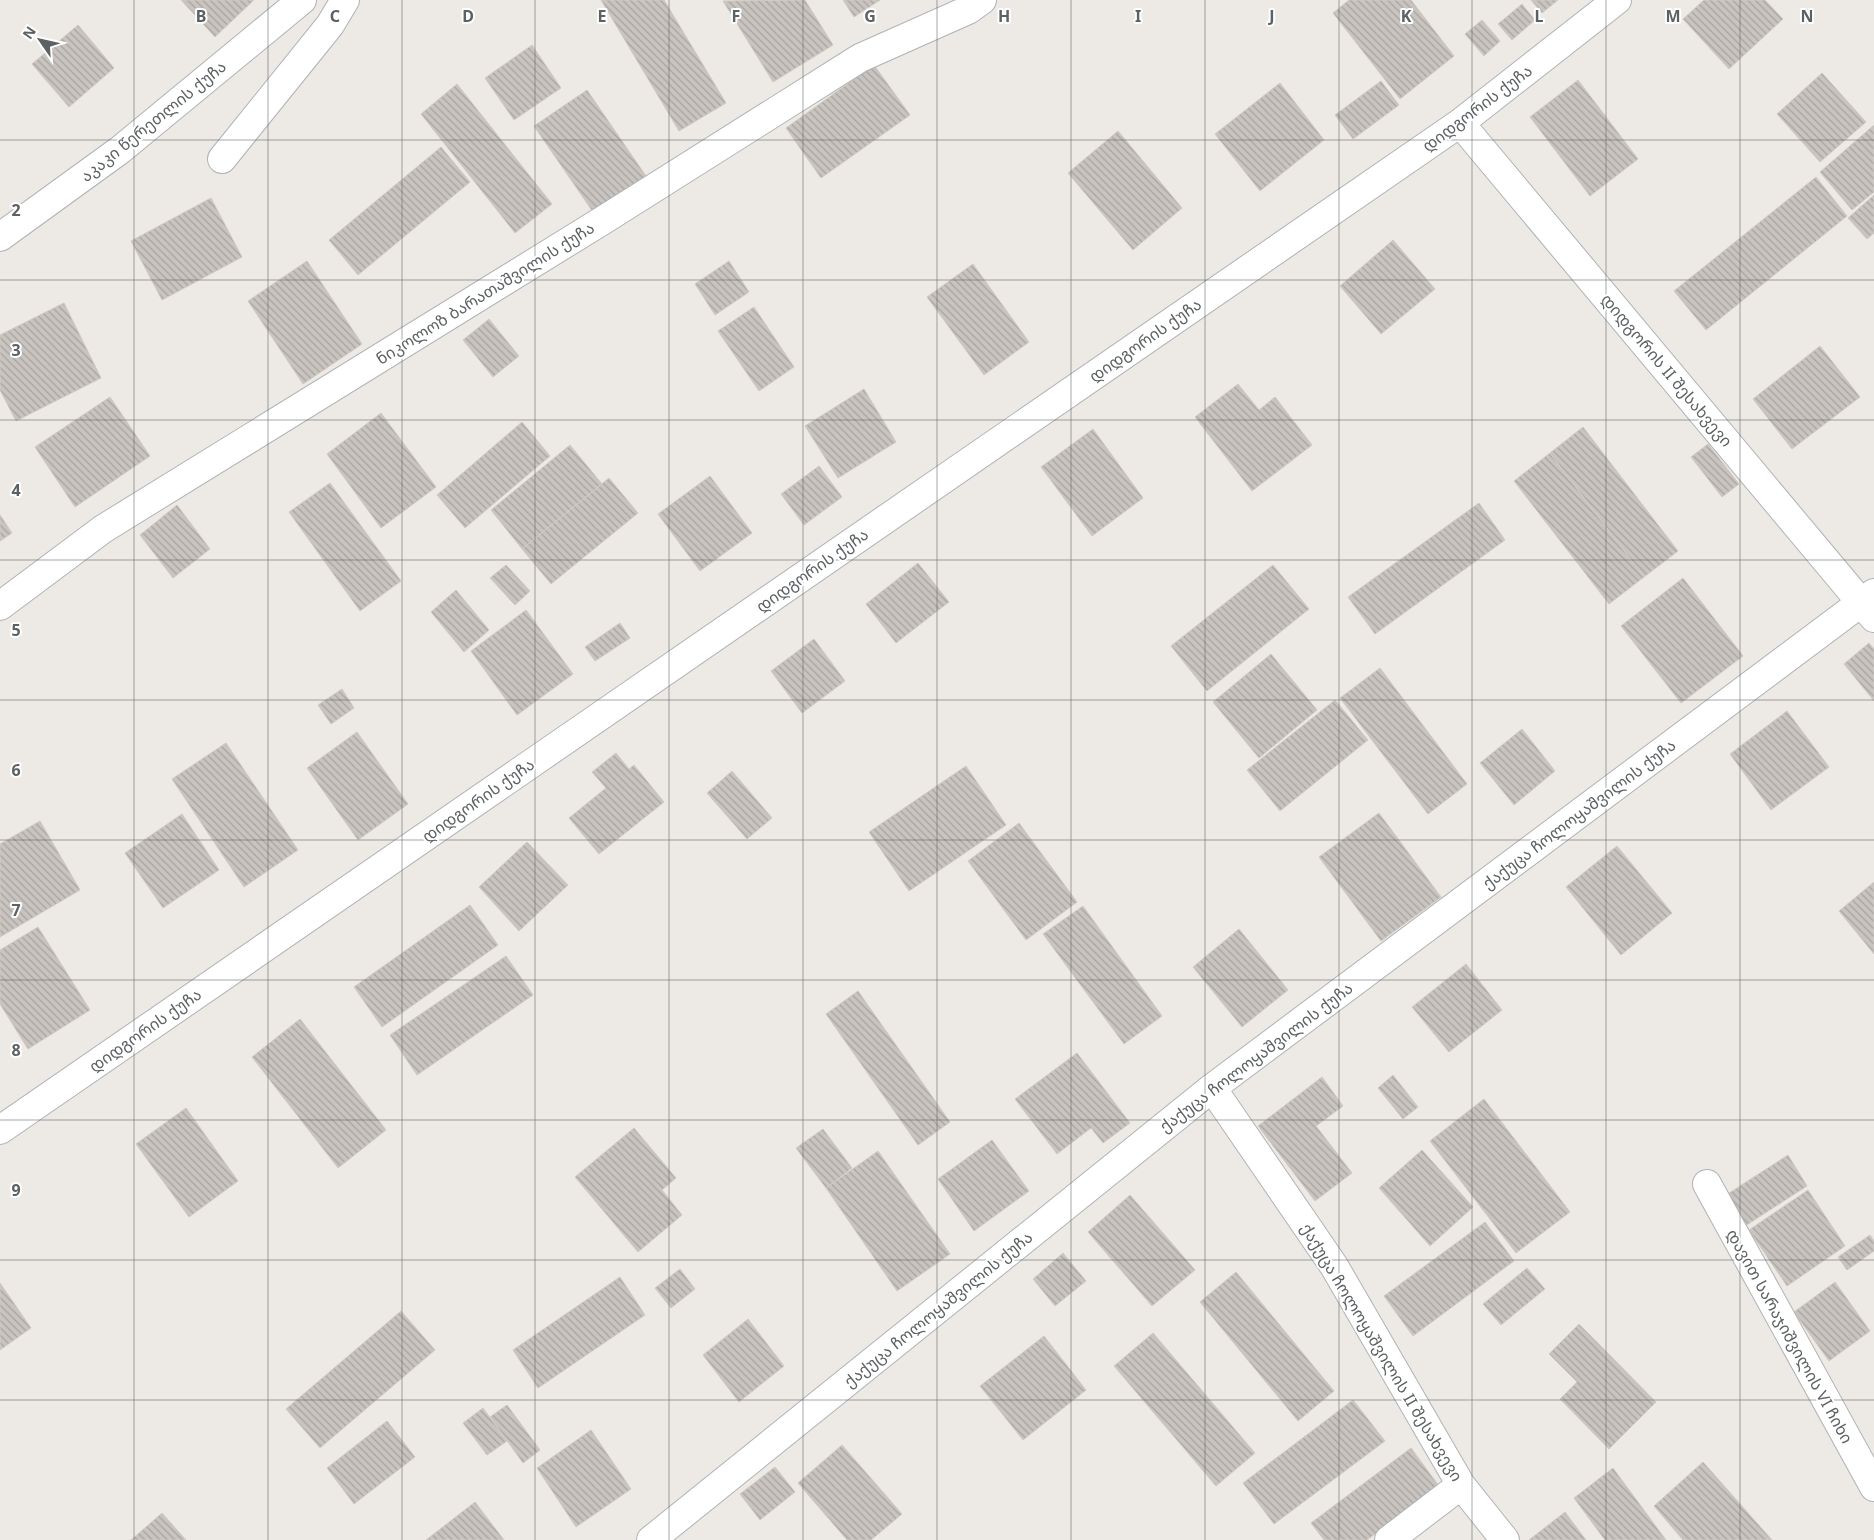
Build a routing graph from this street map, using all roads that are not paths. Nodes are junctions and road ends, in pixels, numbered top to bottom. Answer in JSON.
{"nodes":[{"id":1,"x":302,"y":0,"type":"edge"},
{"id":2,"x":345,"y":0,"type":"edge"},
{"id":3,"x":982,"y":0,"type":"edge"},
{"id":4,"x":1616,"y":0,"type":"edge"},
{"id":5,"x":1460,"y":123,"type":"junction"},
{"id":6,"x":222,"y":159,"type":"dead end"},
{"id":7,"x":0,"y":237,"type":"edge"},
{"id":8,"x":1870,"y":604,"type":"edge"},
{"id":9,"x":0,"y":606,"type":"edge"},
{"id":10,"x":1212,"y":1088,"type":"junction"},
{"id":11,"x":0,"y":1130,"type":"edge"},
{"id":12,"x":1708,"y":1184,"type":"dead end"},
{"id":13,"x":1461,"y":1485,"type":"junction"},
{"id":14,"x":1874,"y":1487,"type":"edge"},
{"id":15,"x":651,"y":1540,"type":"edge"},
{"id":16,"x":1389,"y":1540,"type":"edge"},
{"id":17,"x":1504,"y":1540,"type":"edge"}],
"edges":[{"from":1,"to":7,"type":"street","name":"აკაკი წერეთლის ქუჩა"},
{"from":2,"to":6,"type":"street"},
{"from":3,"to":9,"type":"street","name":"ნიკოლოზ ბარათაშვილის ქუჩა"},
{"from":4,"to":5,"type":"street","name":"დიდგორის ქუჩა"},
{"from":5,"to":8,"type":"street","name":"დიდგორის II შესახვევი"},
{"from":5,"to":11,"type":"street","name":"დიდგორის ქუჩა"},
{"from":8,"to":10,"type":"street","name":"ქაქუცა ჩოლოყაშვილის ქუჩა"},
{"from":10,"to":13,"type":"street","name":"ქაქუცა ჩოლოყაშვილის II შესახვევი"},
{"from":10,"to":15,"type":"street","name":"ქაქუცა ჩოლოყაშვილის ქუჩა"},
{"from":12,"to":14,"type":"street","name":"დავით სარაჯიშვილის VI ჩიხი"},
{"from":13,"to":16,"type":"street"},
{"from":13,"to":17,"type":"street","name":"ქაქუცა ჩოლოყაშვილის II შესახვევი"}]}
